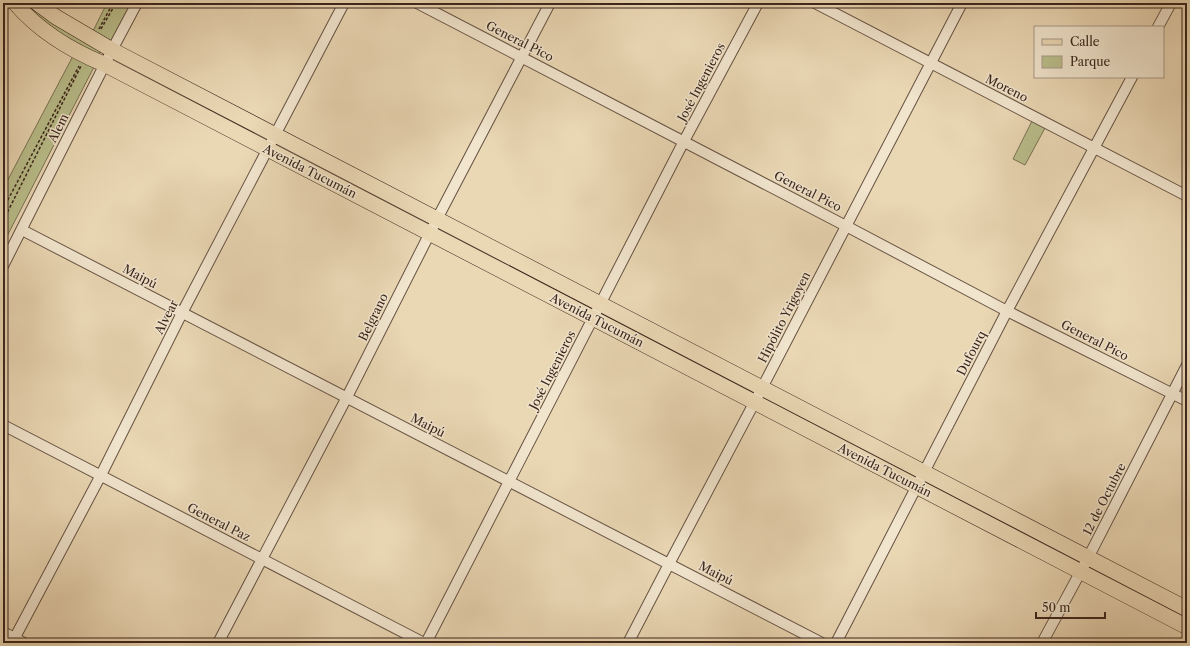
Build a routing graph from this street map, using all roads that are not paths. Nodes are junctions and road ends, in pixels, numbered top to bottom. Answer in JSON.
{"nodes":[{"id":1,"x":16,"y":3,"type":"edge"},
{"id":2,"x":37,"y":3,"type":"edge"},
{"id":3,"x":137,"y":3,"type":"edge"},
{"id":4,"x":344,"y":3,"type":"edge"},
{"id":5,"x":417,"y":3,"type":"edge"},
{"id":6,"x":550,"y":3,"type":"edge"},
{"id":7,"x":758,"y":3,"type":"edge"},
{"id":8,"x":815,"y":3,"type":"edge"},
{"id":9,"x":962,"y":3,"type":"edge"},
{"id":10,"x":1171,"y":3,"type":"edge"},
{"id":11,"x":1159,"y":26,"type":"edge"},
{"id":12,"x":112,"y":50,"type":"junction"},
{"id":13,"x":522,"y":56,"type":"junction"},
{"id":14,"x":931,"y":63,"type":"junction"},
{"id":15,"x":104,"y":64,"type":"junction"},
{"id":16,"x":1131,"y":78,"type":"edge"},
{"id":17,"x":276,"y":135,"type":"junction"},
{"id":18,"x":684,"y":141,"type":"junction"},
{"id":19,"x":1095,"y":147,"type":"junction"},
{"id":20,"x":268,"y":149,"type":"junction"},
{"id":21,"x":1187,"y":196,"type":"edge"},
{"id":22,"x":437,"y":219,"type":"junction"},
{"id":23,"x":846,"y":226,"type":"junction"},
{"id":24,"x":22,"y":230,"type":"junction"},
{"id":25,"x":429,"y":233,"type":"junction"},
{"id":26,"x":3,"y":266,"type":"edge"},
{"id":27,"x":600,"y":304,"type":"junction"},
{"id":28,"x":1007,"y":311,"type":"junction"},
{"id":29,"x":182,"y":313,"type":"junction"},
{"id":30,"x":593,"y":318,"type":"junction"},
{"id":31,"x":1187,"y":365,"type":"edge"},
{"id":32,"x":762,"y":388,"type":"junction"},
{"id":33,"x":1172,"y":393,"type":"junction"},
{"id":34,"x":347,"y":398,"type":"junction"},
{"id":35,"x":1187,"y":401,"type":"edge"},
{"id":36,"x":754,"y":402,"type":"junction"},
{"id":37,"x":3,"y":426,"type":"edge"},
{"id":38,"x":925,"y":473,"type":"junction"},
{"id":39,"x":101,"y":475,"type":"junction"},
{"id":40,"x":509,"y":482,"type":"junction"},
{"id":41,"x":918,"y":487,"type":"junction"},
{"id":42,"x":1088,"y":558,"type":"junction"},
{"id":43,"x":262,"y":559,"type":"junction"},
{"id":44,"x":669,"y":564,"type":"junction"},
{"id":45,"x":1081,"y":571,"type":"junction"},
{"id":46,"x":1187,"y":609,"type":"edge"},
{"id":47,"x":1187,"y":626,"type":"edge"},
{"id":48,"x":3,"y":632,"type":"edge"},
{"id":49,"x":17,"y":642,"type":"edge"},
{"id":50,"x":218,"y":643,"type":"edge"},
{"id":51,"x":425,"y":643,"type":"edge"},
{"id":52,"x":628,"y":643,"type":"edge"},
{"id":53,"x":822,"y":643,"type":"edge"},
{"id":54,"x":836,"y":643,"type":"edge"},
{"id":55,"x":1042,"y":643,"type":"edge"}],
"edges":[{"from":1,"to":15,"type":"main road","name":"Avenida Tucumán"},
{"from":2,"to":12,"type":"main road","name":"Avenida Tucumán"},
{"from":3,"to":12,"type":"street","name":"Alem"},
{"from":4,"to":17,"type":"street","name":"Alvear"},
{"from":5,"to":13,"type":"street","name":"General Pico"},
{"from":6,"to":13,"type":"street","name":"Belgrano"},
{"from":7,"to":18,"type":"street","name":"José Ingenieros"},
{"from":8,"to":14,"type":"street","name":"Moreno"},
{"from":9,"to":14,"type":"street","name":"Hipólito Yrigoyen"},
{"from":10,"to":11,"type":"street"},
{"from":12,"to":15,"type":"street","name":"Alem"},
{"from":12,"to":17,"type":"main road","name":"Avenida Tucumán"},
{"from":13,"to":18,"type":"street","name":"General Pico"},
{"from":13,"to":22,"type":"street","name":"Belgrano"},
{"from":14,"to":19,"type":"street","name":"Moreno"},
{"from":14,"to":23,"type":"street","name":"Hipólito Yrigoyen"},
{"from":15,"to":20,"type":"main road","name":"Avenida Tucumán"},
{"from":15,"to":24,"type":"street","name":"Alem"},
{"from":16,"to":19,"type":"street","name":"Dufourq"},
{"from":17,"to":20,"type":"street","name":"Alvear"},
{"from":17,"to":22,"type":"main road","name":"Avenida Tucumán"},
{"from":18,"to":23,"type":"street","name":"General Pico"},
{"from":18,"to":27,"type":"street","name":"José Ingenieros"},
{"from":19,"to":21,"type":"street","name":"Moreno"},
{"from":19,"to":28,"type":"street","name":"Dufourq"},
{"from":20,"to":25,"type":"main road","name":"Avenida Tucumán"},
{"from":20,"to":29,"type":"street","name":"Alvear"},
{"from":22,"to":25,"type":"street","name":"Belgrano"},
{"from":22,"to":27,"type":"main road","name":"Avenida Tucumán"},
{"from":23,"to":28,"type":"street","name":"General Pico"},
{"from":23,"to":32,"type":"street","name":"Hipólito Yrigoyen"},
{"from":24,"to":26,"type":"street","name":"Alem"},
{"from":24,"to":29,"type":"street","name":"Maipú"},
{"from":25,"to":30,"type":"main road","name":"Avenida Tucumán"},
{"from":25,"to":34,"type":"street","name":"Belgrano"},
{"from":27,"to":30,"type":"street","name":"José Ingenieros"},
{"from":27,"to":32,"type":"main road","name":"Avenida Tucumán"},
{"from":28,"to":33,"type":"street","name":"General Pico"},
{"from":28,"to":38,"type":"street","name":"Dufourq"},
{"from":29,"to":34,"type":"street","name":"Maipú"},
{"from":29,"to":39,"type":"street","name":"Alvear"},
{"from":30,"to":36,"type":"main road","name":"Avenida Tucumán"},
{"from":30,"to":40,"type":"street","name":"José Ingenieros"},
{"from":31,"to":33,"type":"street","name":"12 de Octubre"},
{"from":32,"to":36,"type":"street","name":"Hipólito Yrigoyen"},
{"from":32,"to":38,"type":"main road","name":"Avenida Tucumán"},
{"from":33,"to":35,"type":"street","name":"General Pico"},
{"from":33,"to":42,"type":"street","name":"12 de Octubre"},
{"from":34,"to":40,"type":"street","name":"Maipú"},
{"from":34,"to":43,"type":"street","name":"Belgrano"},
{"from":36,"to":41,"type":"main road","name":"Avenida Tucumán"},
{"from":36,"to":44,"type":"street","name":"Hipólito Yrigoyen"},
{"from":37,"to":39,"type":"street","name":"General Paz"},
{"from":38,"to":41,"type":"street","name":"Dufourq"},
{"from":38,"to":42,"type":"main road","name":"Avenida Tucumán"},
{"from":39,"to":43,"type":"street","name":"General Paz"},
{"from":39,"to":49,"type":"street","name":"Alvear"},
{"from":40,"to":44,"type":"street","name":"Maipú"},
{"from":40,"to":51,"type":"street","name":"José Ingenieros"},
{"from":41,"to":45,"type":"main road","name":"Avenida Tucumán"},
{"from":41,"to":54,"type":"street","name":"Dufourq"},
{"from":42,"to":45,"type":"street","name":"12 de Octubre"},
{"from":42,"to":46,"type":"main road","name":"Avenida Tucumán"},
{"from":43,"to":50,"type":"street","name":"Belgrano"},
{"from":43,"to":51,"type":"street","name":"General Paz"},
{"from":44,"to":52,"type":"street","name":"Hipólito Yrigoyen"},
{"from":44,"to":53,"type":"street","name":"Maipú"},
{"from":45,"to":47,"type":"main road","name":"Avenida Tucumán"},
{"from":45,"to":55,"type":"street","name":"12 de Octubre"},
{"from":48,"to":49,"type":"street"}]}
